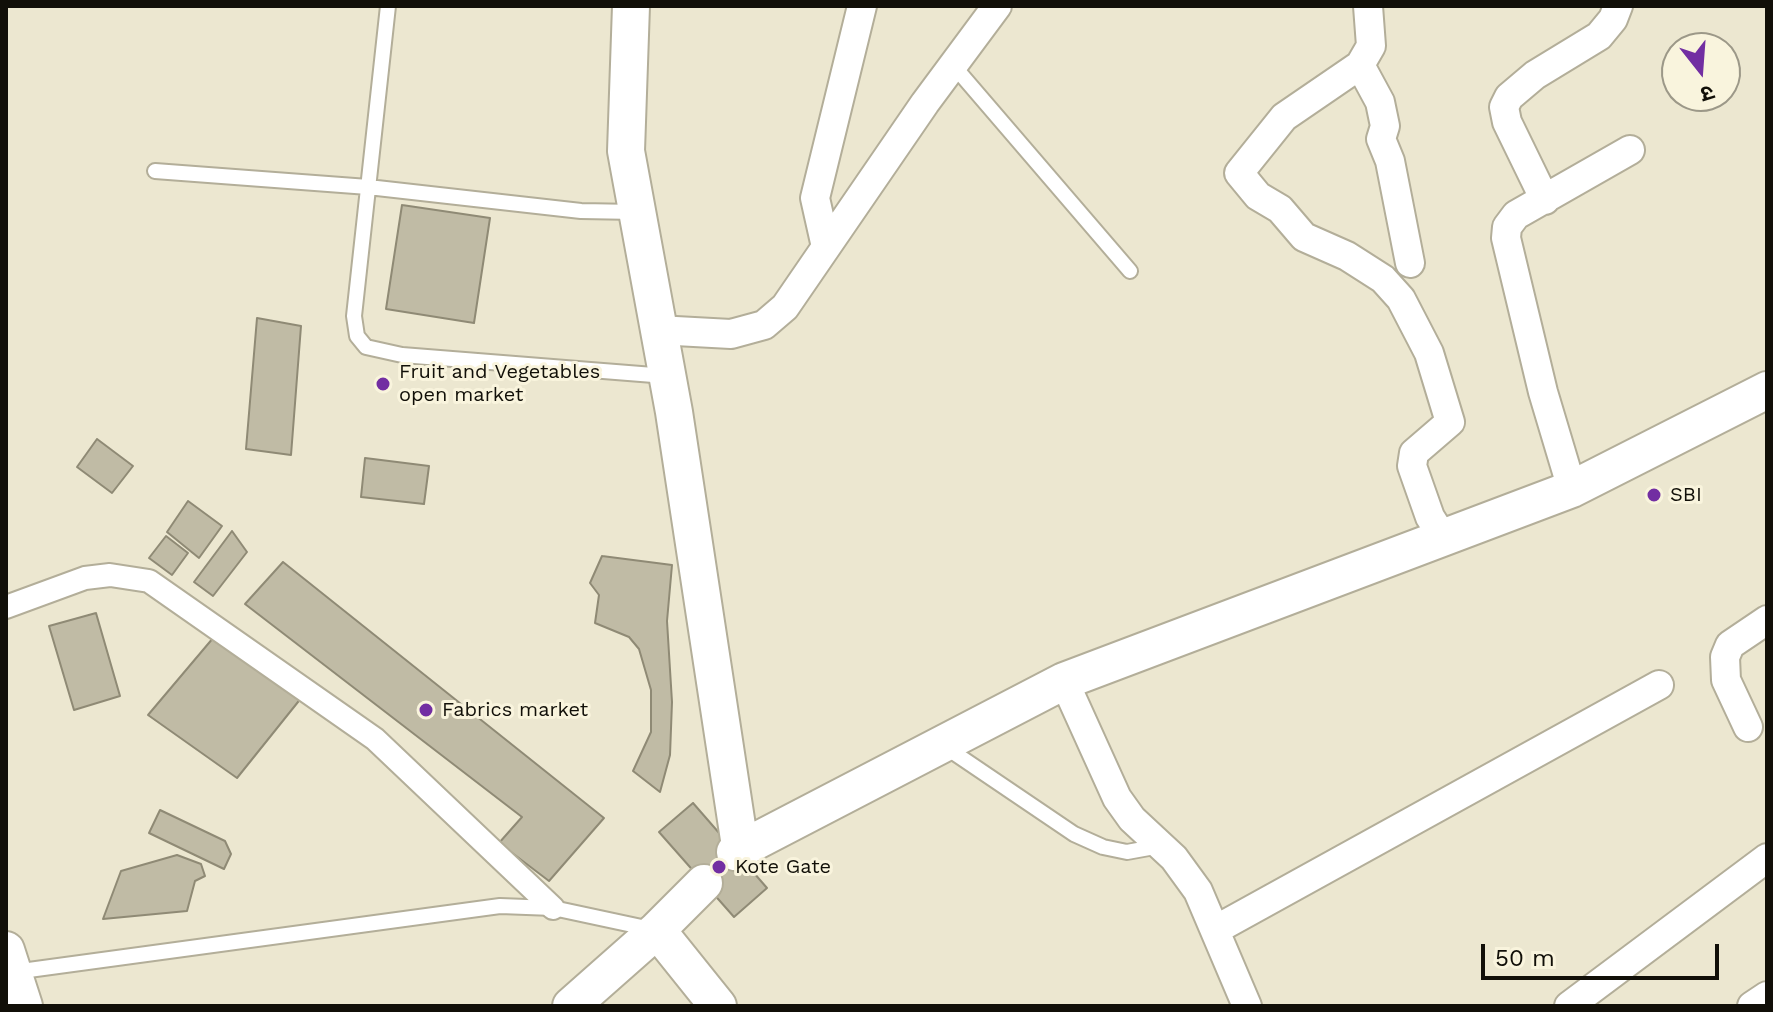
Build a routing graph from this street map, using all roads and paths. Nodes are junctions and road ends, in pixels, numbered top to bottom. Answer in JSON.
{"nodes":[{"id":1,"x":388,"y":6,"type":"edge"},
{"id":2,"x":631,"y":6,"type":"edge"},
{"id":3,"x":862,"y":6,"type":"edge"},
{"id":4,"x":997,"y":6,"type":"edge"},
{"id":5,"x":1368,"y":6,"type":"edge"},
{"id":6,"x":1618,"y":6,"type":"edge"},
{"id":7,"x":953,"y":65,"type":"junction"},
{"id":8,"x":1360,"y":65,"type":"junction"},
{"id":9,"x":1630,"y":150,"type":"dead end"},
{"id":10,"x":155,"y":171,"type":"dead end"},
{"id":11,"x":368,"y":187,"type":"junction"},
{"id":12,"x":1545,"y":200,"type":"junction"},
{"id":13,"x":636,"y":212,"type":"junction"},
{"id":14,"x":826,"y":247,"type":"junction"},
{"id":15,"x":1410,"y":263,"type":"dead end"},
{"id":16,"x":1130,"y":271,"type":"dead end"},
{"id":17,"x":657,"y":330,"type":"junction"},
{"id":18,"x":667,"y":376,"type":"junction"},
{"id":19,"x":1767,"y":390,"type":"edge"},
{"id":20,"x":1572,"y":489,"type":"junction"},
{"id":21,"x":1444,"y":539,"type":"junction"},
{"id":22,"x":6,"y":607,"type":"edge"},
{"id":23,"x":1767,"y":620,"type":"edge"},
{"id":24,"x":1064,"y":681,"type":"junction"},
{"id":25,"x":1659,"y":685,"type":"dead end"},
{"id":26,"x":1748,"y":727,"type":"dead end"},
{"id":27,"x":943,"y":746,"type":"junction"},
{"id":28,"x":1161,"y":846,"type":"junction"},
{"id":29,"x":1767,"y":858,"type":"edge"},
{"id":30,"x":704,"y":883,"type":"dead end"},
{"id":31,"x":553,"y":908,"type":"junction"},
{"id":32,"x":657,"y":930,"type":"junction"},
{"id":33,"x":1215,"y":930,"type":"junction"},
{"id":34,"x":8,"y":964,"type":"edge"},
{"id":35,"x":1767,"y":996,"type":"edge"},
{"id":36,"x":24,"y":1006,"type":"edge"},
{"id":37,"x":571,"y":1006,"type":"edge"},
{"id":38,"x":718,"y":1006,"type":"edge"},
{"id":39,"x":1247,"y":1006,"type":"edge"},
{"id":40,"x":1569,"y":1006,"type":"edge"},
{"id":41,"x":1752,"y":1006,"type":"edge"}],
"edges":[{"from":1,"to":11,"type":"lane"},
{"from":2,"to":13,"type":"street"},
{"from":3,"to":14,"type":"street"},
{"from":4,"to":7,"type":"street"},
{"from":5,"to":8,"type":"street"},
{"from":6,"to":12,"type":"street"},
{"from":7,"to":14,"type":"street"},
{"from":7,"to":16,"type":"lane"},
{"from":8,"to":15,"type":"street"},
{"from":8,"to":21,"type":"street"},
{"from":9,"to":12,"type":"street"},
{"from":10,"to":11,"type":"lane"},
{"from":11,"to":13,"type":"lane"},
{"from":11,"to":18,"type":"lane"},
{"from":12,"to":20,"type":"street"},
{"from":13,"to":17,"type":"street"},
{"from":14,"to":17,"type":"street"},
{"from":17,"to":18,"type":"street"},
{"from":18,"to":27,"type":"street"},
{"from":19,"to":20,"type":"street"},
{"from":20,"to":21,"type":"street"},
{"from":21,"to":24,"type":"street"},
{"from":22,"to":31,"type":"street"},
{"from":23,"to":26,"type":"street"},
{"from":24,"to":27,"type":"street"},
{"from":24,"to":28,"type":"street"},
{"from":25,"to":33,"type":"street"},
{"from":27,"to":28,"type":"lane"},
{"from":28,"to":33,"type":"street"},
{"from":29,"to":40,"type":"street"},
{"from":30,"to":32,"type":"street"},
{"from":31,"to":32,"type":"lane"},
{"from":31,"to":34,"type":"lane"},
{"from":32,"to":37,"type":"street"},
{"from":32,"to":38,"type":"street"},
{"from":33,"to":39,"type":"street"},
{"from":34,"to":36,"type":"street"},
{"from":35,"to":41,"type":"street"}]}
